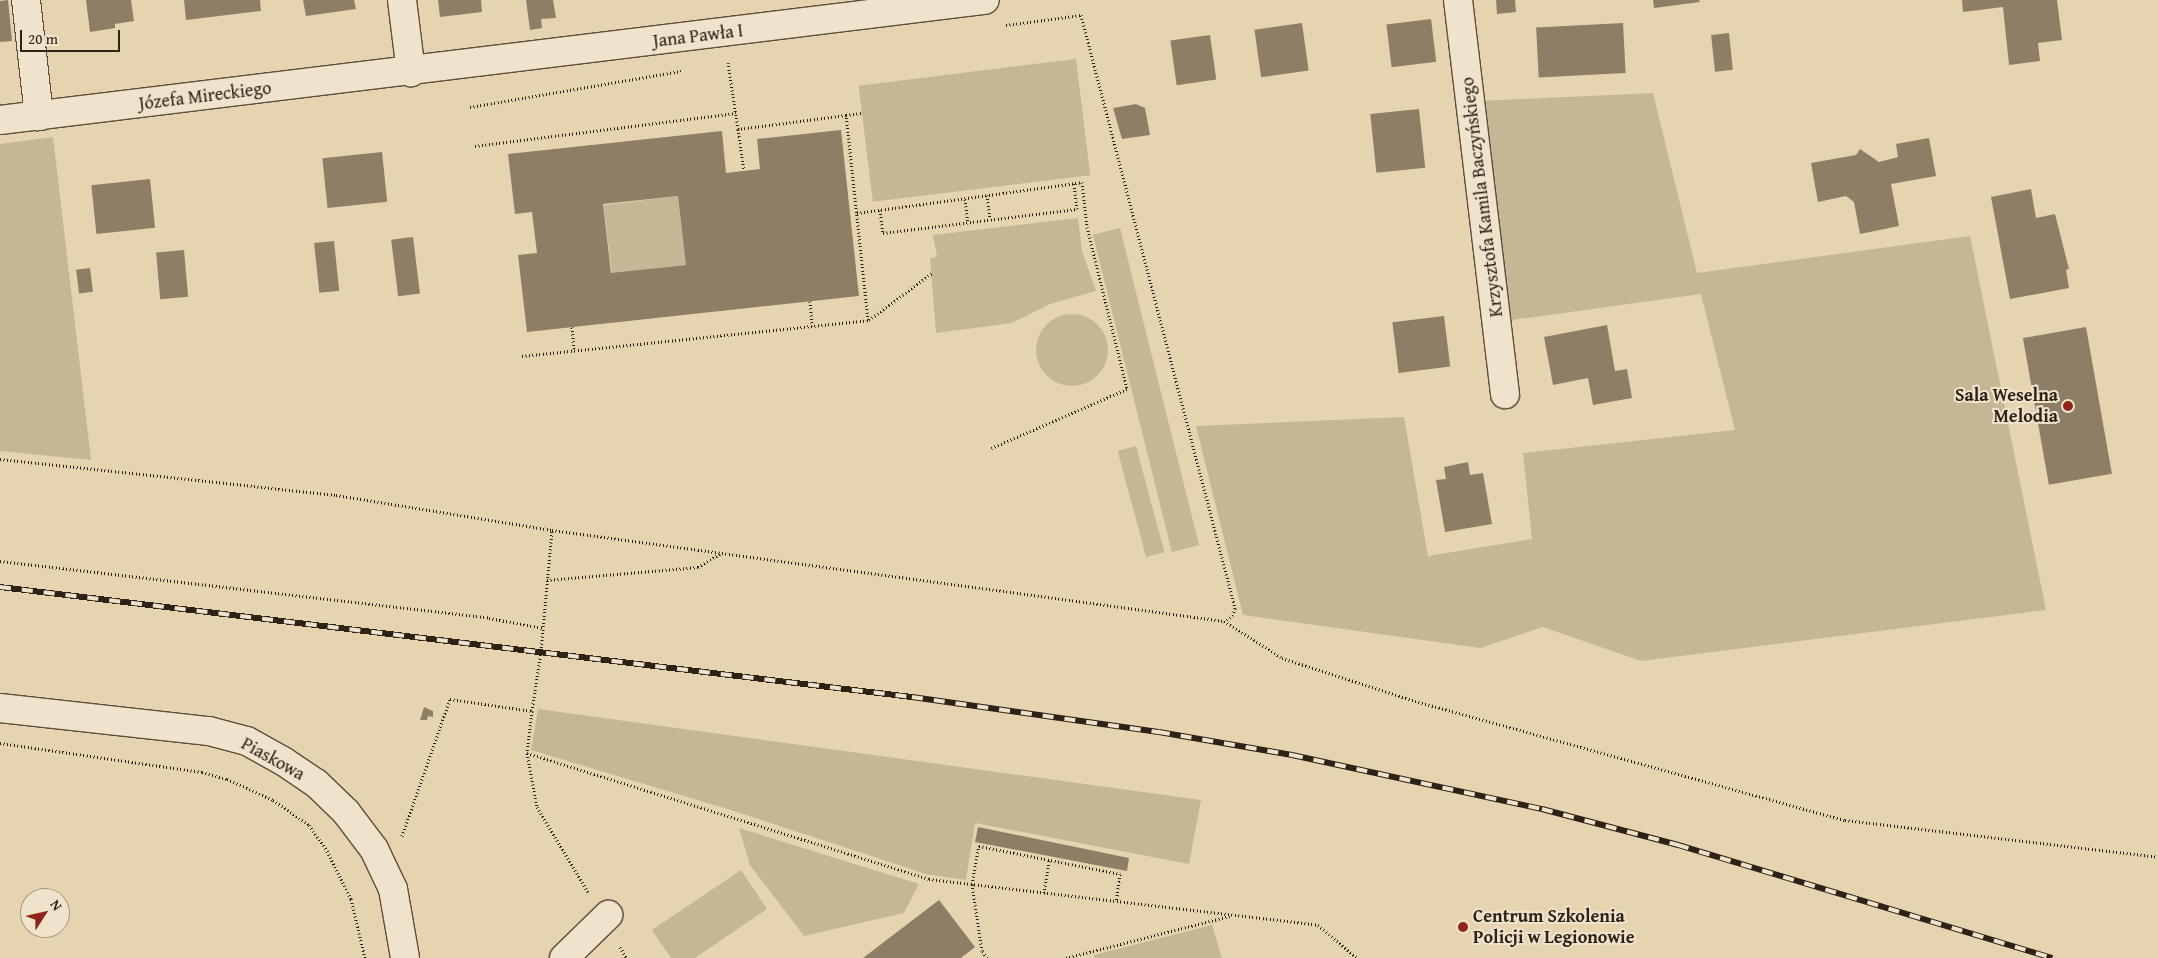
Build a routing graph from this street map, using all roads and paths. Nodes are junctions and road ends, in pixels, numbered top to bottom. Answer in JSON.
{"nodes":[{"id":1,"x":26,"y":0,"type":"edge"},
{"id":2,"x":402,"y":0,"type":"edge"},
{"id":3,"x":985,"y":0,"type":"edge"},
{"id":4,"x":1458,"y":0,"type":"edge"},
{"id":5,"x":1081,"y":15,"type":"dead end"},
{"id":6,"x":728,"y":63,"type":"dead end"},
{"id":7,"x":411,"y":72,"type":"junction"},
{"id":8,"x":736,"y":113,"type":"junction"},
{"id":9,"x":862,"y":113,"type":"dead end"},
{"id":10,"x":846,"y":115,"type":"junction"},
{"id":11,"x":39,"y":116,"type":"junction"},
{"id":12,"x":0,"y":120,"type":"edge"},
{"id":13,"x":738,"y":129,"type":"junction"},
{"id":14,"x":475,"y":146,"type":"dead end"},
{"id":15,"x":744,"y":171,"type":"dead end"},
{"id":16,"x":1074,"y":183,"type":"junction"},
{"id":17,"x":987,"y":195,"type":"junction"},
{"id":18,"x":965,"y":199,"type":"junction"},
{"id":19,"x":880,"y":210,"type":"junction"},
{"id":20,"x":856,"y":212,"type":"junction"},
{"id":21,"x":990,"y":219,"type":"junction"},
{"id":22,"x":968,"y":222,"type":"junction"},
{"id":23,"x":932,"y":273,"type":"dead end"},
{"id":24,"x":810,"y":301,"type":"dead end"},
{"id":25,"x":868,"y":320,"type":"junction"},
{"id":26,"x":812,"y":326,"type":"junction"},
{"id":27,"x":572,"y":327,"type":"dead end"},
{"id":28,"x":574,"y":350,"type":"junction"},
{"id":29,"x":522,"y":356,"type":"dead end"},
{"id":30,"x":1505,"y":394,"type":"dead end"},
{"id":31,"x":991,"y":448,"type":"dead end"},
{"id":32,"x":0,"y":459,"type":"edge"},
{"id":33,"x":552,"y":530,"type":"junction"},
{"id":34,"x":721,"y":553,"type":"junction"},
{"id":35,"x":0,"y":561,"type":"edge"},
{"id":36,"x":547,"y":580,"type":"junction"},
{"id":37,"x":1224,"y":621,"type":"junction"},
{"id":38,"x":543,"y":628,"type":"junction"},
{"id":39,"x":0,"y":708,"type":"edge"},
{"id":40,"x":532,"y":711,"type":"junction"},
{"id":41,"x":0,"y":743,"type":"edge"},
{"id":42,"x":527,"y":753,"type":"junction"},
{"id":43,"x":399,"y":845,"type":"dead end"},
{"id":44,"x":2158,"y":857,"type":"edge"},
{"id":45,"x":1050,"y":860,"type":"junction"},
{"id":46,"x":972,"y":884,"type":"junction"},
{"id":47,"x":1044,"y":893,"type":"junction"},
{"id":48,"x":1116,"y":901,"type":"junction"},
{"id":49,"x":1233,"y":915,"type":"junction"},
{"id":50,"x":606,"y":917,"type":"junction"},
{"id":51,"x":365,"y":958,"type":"edge"},
{"id":52,"x":405,"y":958,"type":"edge"},
{"id":53,"x":564,"y":958,"type":"edge"},
{"id":54,"x":626,"y":958,"type":"edge"},
{"id":55,"x":987,"y":958,"type":"edge"},
{"id":56,"x":1066,"y":958,"type":"edge"},
{"id":57,"x":1357,"y":958,"type":"edge"}],
"edges":[{"from":1,"to":11,"type":"street"},
{"from":2,"to":7,"type":"street"},
{"from":3,"to":7,"type":"street","name":"Jana Pawła I"},
{"from":4,"to":30,"type":"street","name":"Krzysztofa Kamila Baczyńskiego"},
{"from":5,"to":37,"type":"path"},
{"from":6,"to":8,"type":"path"},
{"from":7,"to":11,"type":"street","name":"Józefa Mireckiego"},
{"from":8,"to":13,"type":"path"},
{"from":8,"to":14,"type":"path"},
{"from":9,"to":10,"type":"path"},
{"from":10,"to":13,"type":"path"},
{"from":10,"to":20,"type":"path"},
{"from":11,"to":12,"type":"street","name":"Józefa Mireckiego"},
{"from":13,"to":15,"type":"path"},
{"from":16,"to":17,"type":"path"},
{"from":16,"to":21,"type":"path"},
{"from":16,"to":31,"type":"path"},
{"from":17,"to":18,"type":"path"},
{"from":17,"to":21,"type":"path"},
{"from":18,"to":19,"type":"path"},
{"from":18,"to":22,"type":"path"},
{"from":19,"to":20,"type":"path"},
{"from":19,"to":22,"type":"path"},
{"from":20,"to":25,"type":"path"},
{"from":21,"to":22,"type":"path"},
{"from":23,"to":25,"type":"path"},
{"from":24,"to":26,"type":"path"},
{"from":25,"to":26,"type":"path"},
{"from":26,"to":28,"type":"path"},
{"from":27,"to":28,"type":"path"},
{"from":28,"to":29,"type":"path"},
{"from":32,"to":33,"type":"path"},
{"from":33,"to":34,"type":"path"},
{"from":33,"to":36,"type":"path"},
{"from":34,"to":36,"type":"path"},
{"from":34,"to":37,"type":"path"},
{"from":35,"to":38,"type":"path"},
{"from":36,"to":38,"type":"path"},
{"from":37,"to":44,"type":"path"},
{"from":38,"to":40,"type":"path"},
{"from":39,"to":52,"type":"street","name":"Piaskowa"},
{"from":40,"to":42,"type":"path"},
{"from":40,"to":43,"type":"path"},
{"from":41,"to":51,"type":"path"},
{"from":42,"to":46,"type":"path"},
{"from":42,"to":50,"type":"path"},
{"from":45,"to":46,"type":"path"},
{"from":45,"to":47,"type":"path"},
{"from":45,"to":48,"type":"path"},
{"from":46,"to":47,"type":"path"},
{"from":46,"to":55,"type":"path"},
{"from":47,"to":48,"type":"path"},
{"from":48,"to":49,"type":"path"},
{"from":49,"to":56,"type":"path"},
{"from":49,"to":57,"type":"path"},
{"from":50,"to":53,"type":"street"},
{"from":50,"to":54,"type":"path"}]}
